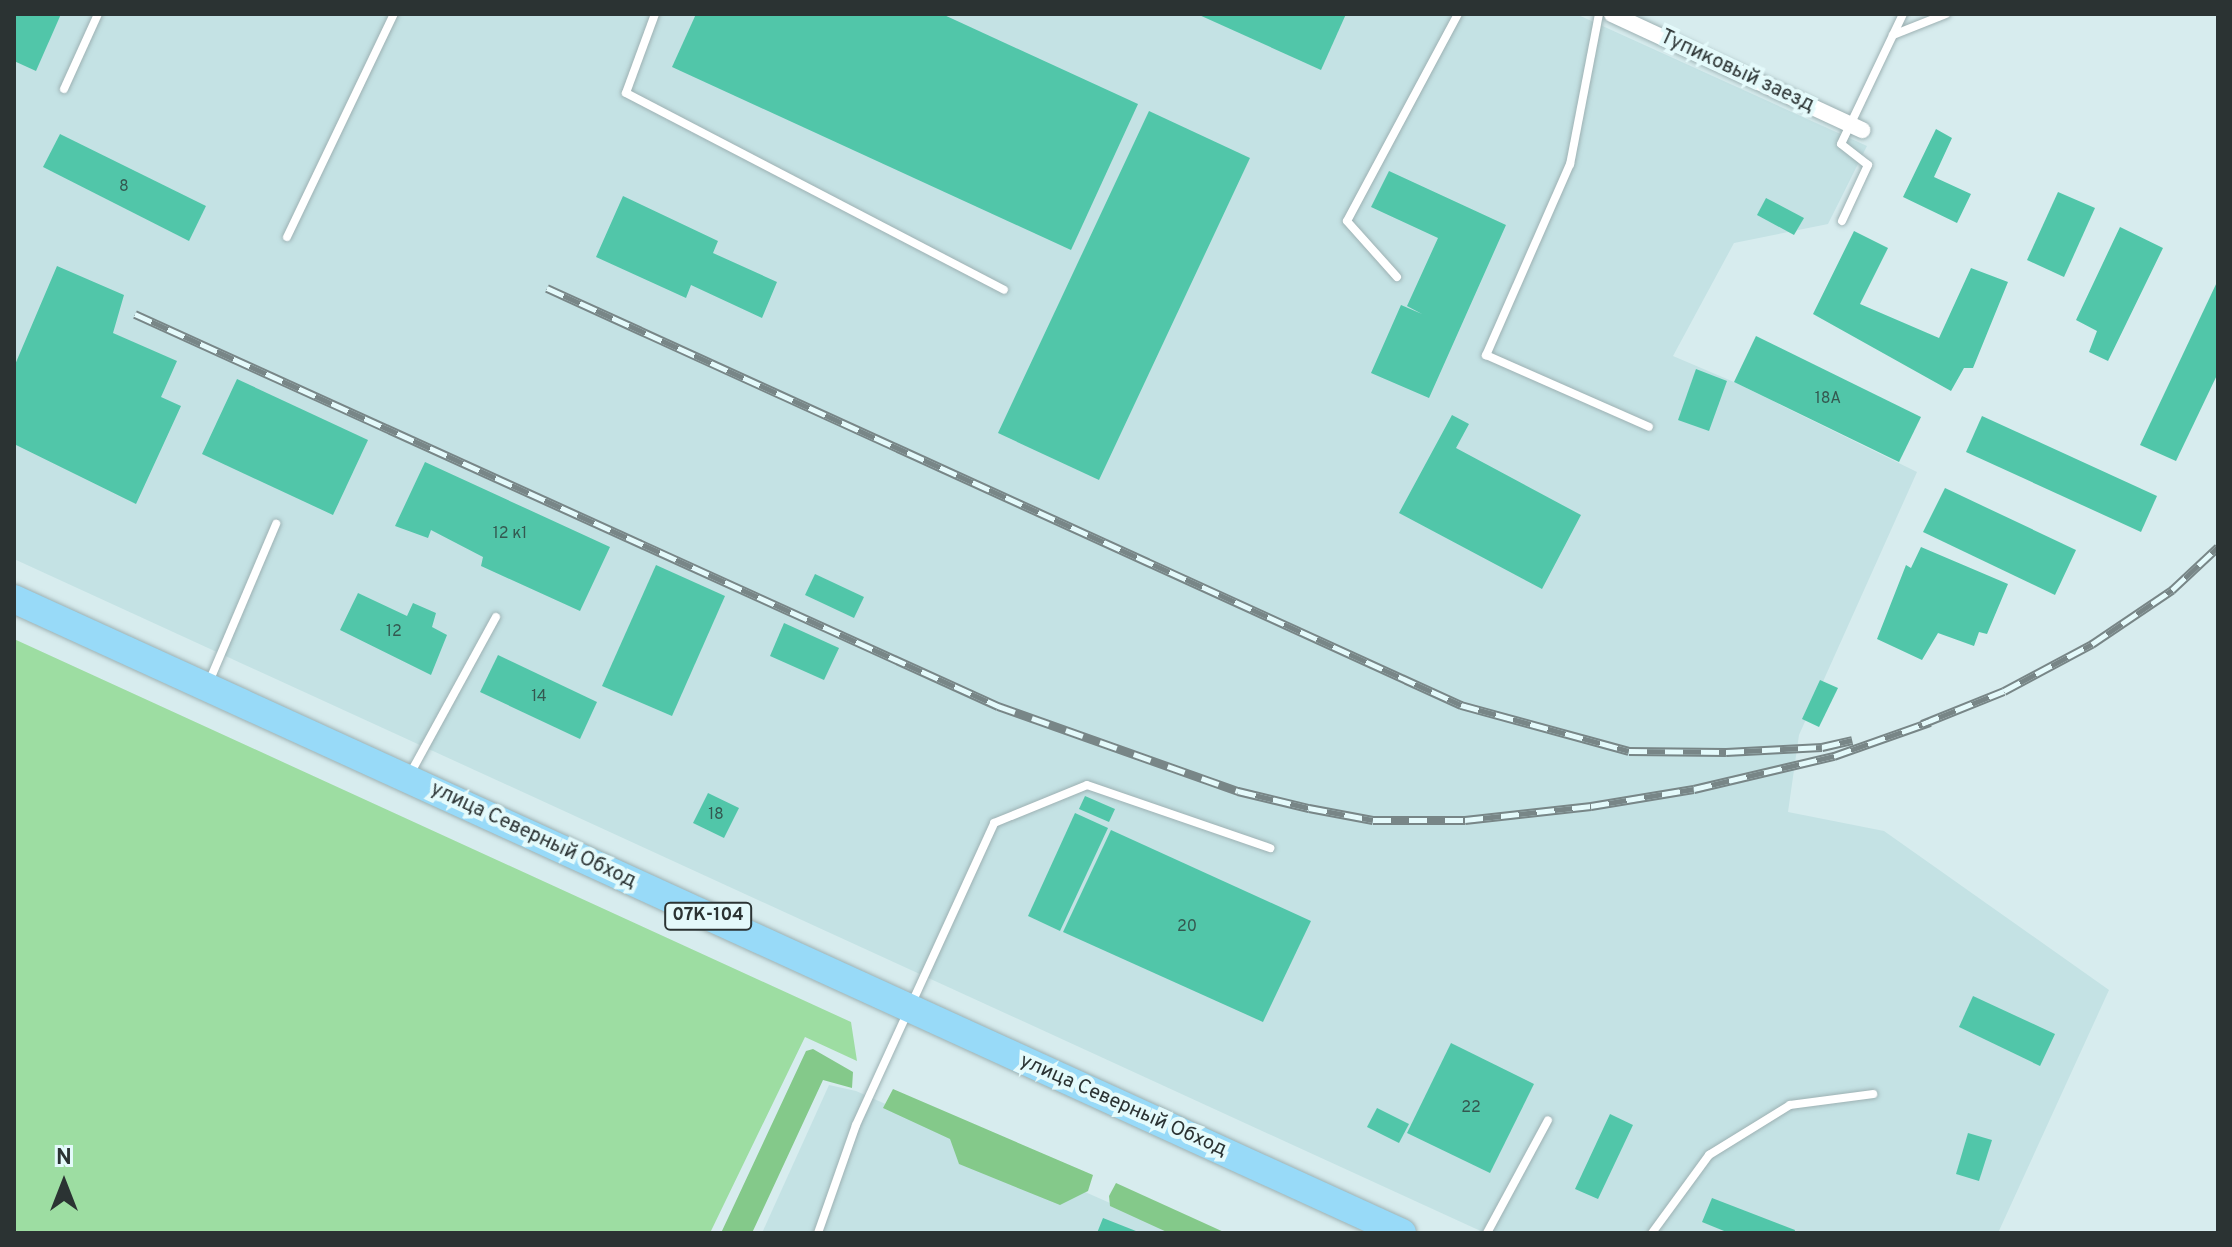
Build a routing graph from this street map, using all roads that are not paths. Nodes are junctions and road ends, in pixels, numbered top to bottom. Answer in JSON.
{"nodes":[{"id":1,"x":98,"y":14,"type":"edge"},
{"id":2,"x":394,"y":14,"type":"edge"},
{"id":3,"x":655,"y":14,"type":"edge"},
{"id":4,"x":1458,"y":14,"type":"edge"},
{"id":5,"x":1599,"y":14,"type":"edge"},
{"id":6,"x":1612,"y":14,"type":"edge"},
{"id":7,"x":1903,"y":14,"type":"edge"},
{"id":8,"x":1946,"y":14,"type":"edge"},
{"id":9,"x":1892,"y":35,"type":"junction"},
{"id":10,"x":64,"y":89,"type":"dead end"},
{"id":11,"x":1854,"y":127,"type":"junction"},
{"id":12,"x":1842,"y":221,"type":"dead end"},
{"id":13,"x":287,"y":237,"type":"dead end"},
{"id":14,"x":1397,"y":277,"type":"dead end"},
{"id":15,"x":1004,"y":290,"type":"dead end"},
{"id":16,"x":1649,"y":427,"type":"dead end"},
{"id":17,"x":276,"y":524,"type":"dead end"},
{"id":18,"x":14,"y":599,"type":"edge"},
{"id":19,"x":496,"y":617,"type":"dead end"},
{"id":20,"x":207,"y":686,"type":"junction"},
{"id":21,"x":408,"y":779,"type":"junction"},
{"id":22,"x":1270,"y":848,"type":"dead end"},
{"id":23,"x":910,"y":1009,"type":"junction"},
{"id":24,"x":1873,"y":1094,"type":"dead end"},
{"id":25,"x":1548,"y":1120,"type":"dead end"},
{"id":26,"x":818,"y":1233,"type":"edge"},
{"id":27,"x":1402,"y":1233,"type":"edge"},
{"id":28,"x":1487,"y":1233,"type":"edge"},
{"id":29,"x":1652,"y":1233,"type":"edge"}],
"edges":[{"from":1,"to":10,"type":"lane"},
{"from":2,"to":13,"type":"lane"},
{"from":3,"to":15,"type":"lane"},
{"from":4,"to":14,"type":"lane"},
{"from":5,"to":16,"type":"lane"},
{"from":6,"to":11,"type":"street","name":"Тупиковый заезд"},
{"from":7,"to":9,"type":"lane"},
{"from":8,"to":9,"type":"lane"},
{"from":9,"to":11,"type":"lane"},
{"from":11,"to":12,"type":"lane"},
{"from":17,"to":20,"type":"lane"},
{"from":18,"to":20,"type":"highway","name":"улица Северный Обход","number":"07К-104"},
{"from":19,"to":21,"type":"lane"},
{"from":20,"to":21,"type":"highway","name":"улица Северный Обход","number":"07К-104"},
{"from":21,"to":23,"type":"highway","name":"улица Северный Обход","number":"07К-104"},
{"from":22,"to":23,"type":"lane"},
{"from":23,"to":26,"type":"lane"},
{"from":23,"to":27,"type":"highway","name":"улица Северный Обход","number":"07К-104"},
{"from":24,"to":29,"type":"lane"},
{"from":25,"to":28,"type":"lane"}]}
